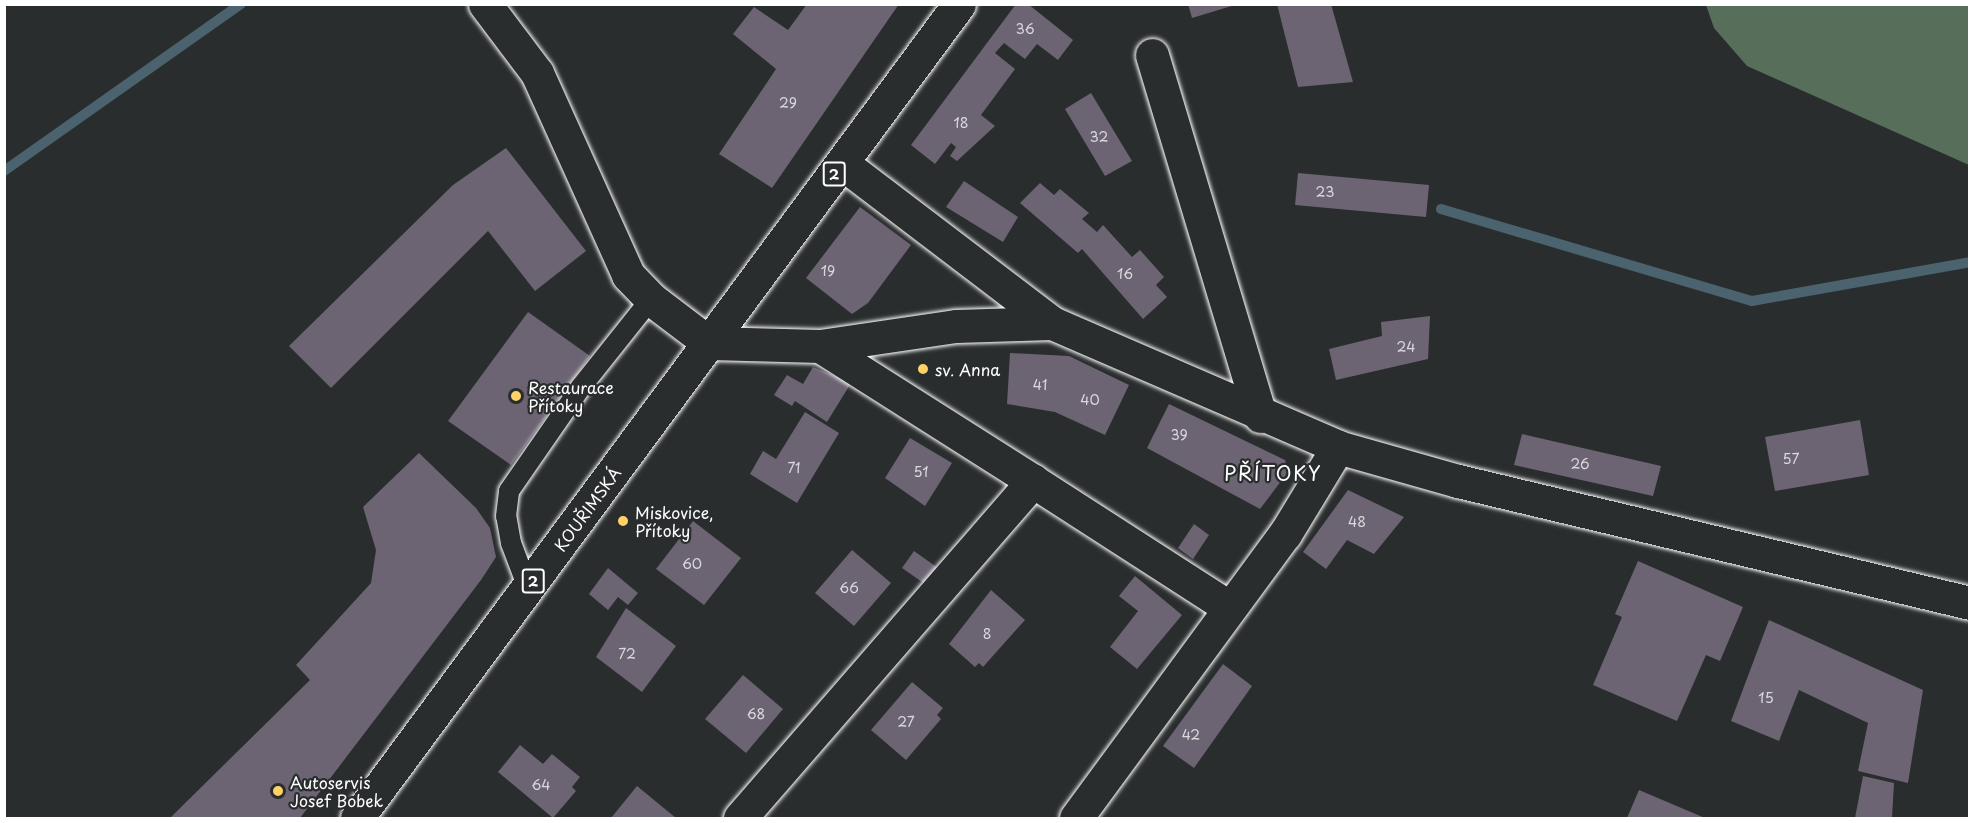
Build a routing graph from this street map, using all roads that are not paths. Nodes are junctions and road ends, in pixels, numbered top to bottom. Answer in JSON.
{"nodes":[{"id":1,"x":485,"y":4,"type":"edge"},
{"id":2,"x":959,"y":4,"type":"edge"},
{"id":3,"x":1152,"y":55,"type":"dead end"},
{"id":4,"x":842,"y":163,"type":"junction"},
{"id":5,"x":651,"y":299,"type":"junction"},
{"id":6,"x":1052,"y":323,"type":"junction"},
{"id":7,"x":709,"y":343,"type":"junction"},
{"id":8,"x":820,"y":346,"type":"junction"},
{"id":9,"x":1260,"y":416,"type":"junction"},
{"id":10,"x":1338,"y":447,"type":"junction"},
{"id":11,"x":1033,"y":481,"type":"junction"},
{"id":12,"x":528,"y":588,"type":"junction"},
{"id":13,"x":1970,"y":603,"type":"edge"},
{"id":14,"x":1227,"y":606,"type":"junction"},
{"id":15,"x":357,"y":819,"type":"edge"},
{"id":16,"x":740,"y":819,"type":"edge"},
{"id":17,"x":1076,"y":819,"type":"edge"}],
"edges":[{"from":1,"to":5,"type":"street"},
{"from":2,"to":4,"type":"street","number":"2"},
{"from":3,"to":9,"type":"street"},
{"from":4,"to":6,"type":"street"},
{"from":4,"to":7,"type":"street","number":"2"},
{"from":5,"to":7,"type":"street"},
{"from":5,"to":12,"type":"lane"},
{"from":6,"to":8,"type":"street"},
{"from":6,"to":9,"type":"street"},
{"from":7,"to":8,"type":"street"},
{"from":7,"to":12,"type":"street","name":"KOUŘIMSKÁ","number":"2"},
{"from":8,"to":11,"type":"street"},
{"from":9,"to":10,"type":"street"},
{"from":10,"to":13,"type":"street"},
{"from":10,"to":14,"type":"street"},
{"from":11,"to":14,"type":"street"},
{"from":11,"to":16,"type":"street"},
{"from":12,"to":15,"type":"street","name":"KOUŘIMSKÁ","number":"2"},
{"from":14,"to":17,"type":"street"}]}
